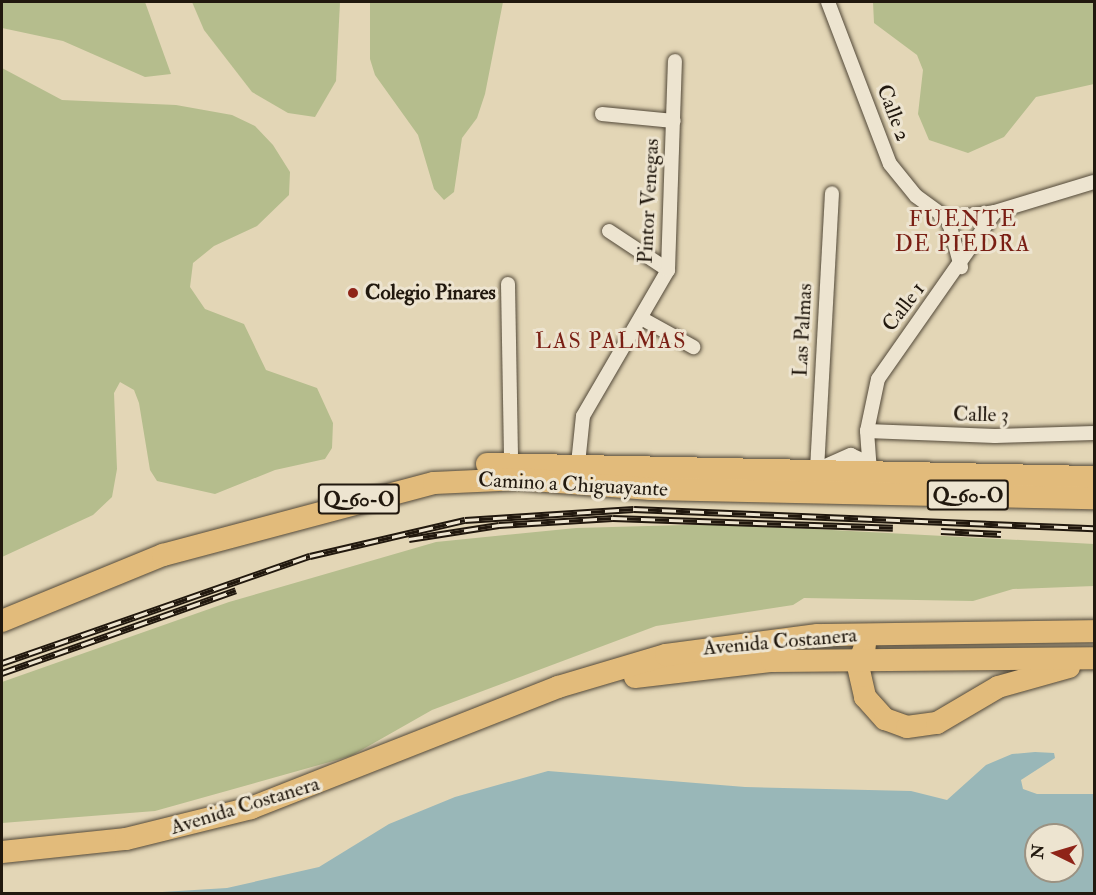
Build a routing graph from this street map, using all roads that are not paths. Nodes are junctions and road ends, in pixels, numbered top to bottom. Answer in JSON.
{"nodes":[{"id":1,"x":828,"y":2,"type":"edge"},
{"id":2,"x":675,"y":61,"type":"dead end"},
{"id":3,"x":602,"y":114,"type":"dead end"},
{"id":4,"x":674,"y":121,"type":"junction"},
{"id":5,"x":1095,"y":182,"type":"edge"},
{"id":6,"x":832,"y":193,"type":"dead end"},
{"id":7,"x":994,"y":212,"type":"junction"},
{"id":8,"x":948,"y":219,"type":"junction"},
{"id":9,"x":609,"y":231,"type":"dead end"},
{"id":10,"x":961,"y":267,"type":"junction"},
{"id":11,"x":668,"y":270,"type":"junction"},
{"id":12,"x":508,"y":284,"type":"dead end"},
{"id":13,"x":641,"y":318,"type":"junction"},
{"id":14,"x":693,"y":347,"type":"dead end"},
{"id":15,"x":867,"y":432,"type":"junction"},
{"id":16,"x":1095,"y":433,"type":"edge"},
{"id":17,"x":511,"y":463,"type":"junction"},
{"id":18,"x":578,"y":464,"type":"junction"},
{"id":19,"x":865,"y":464,"type":"junction"},
{"id":20,"x":817,"y":470,"type":"junction"},
{"id":21,"x":1095,"y":477,"type":"edge"},
{"id":22,"x":841,"y":492,"type":"junction"},
{"id":23,"x":1095,"y":498,"type":"edge"},
{"id":24,"x":2,"y":604,"type":"edge"},
{"id":25,"x":2,"y":621,"type":"edge"},
{"id":26,"x":1095,"y":631,"type":"edge"},
{"id":27,"x":875,"y":633,"type":"junction"},
{"id":28,"x":859,"y":659,"type":"junction"},
{"id":29,"x":1095,"y":660,"type":"edge"},
{"id":30,"x":477,"y":720,"type":"junction"},
{"id":31,"x":2,"y":852,"type":"edge"}],
"edges":[{"from":1,"to":8,"type":"street","name":"Calle 2"},
{"from":2,"to":4,"type":"street","name":"Pintor Venegas"},
{"from":3,"to":4,"type":"street"},
{"from":4,"to":11,"type":"street","name":"Pintor Venegas"},
{"from":5,"to":7,"type":"street"},
{"from":6,"to":20,"type":"street","name":"Las Palmas"},
{"from":7,"to":8,"type":"street"},
{"from":7,"to":10,"type":"street","name":"Calle 1"},
{"from":8,"to":10,"type":"street"},
{"from":9,"to":11,"type":"street"},
{"from":10,"to":15,"type":"street","name":"Calle 1"},
{"from":11,"to":13,"type":"street","name":"Pintor Venegas"},
{"from":12,"to":17,"type":"street"},
{"from":13,"to":14,"type":"street"},
{"from":13,"to":18,"type":"street","name":"Pintor Venegas"},
{"from":15,"to":16,"type":"street","name":"Calle 3"},
{"from":15,"to":19,"type":"street","name":"Calle 1"},
{"from":17,"to":18,"type":"main road","name":"Camino a Chiguayante","number":"Q-60-O"},
{"from":17,"to":24,"type":"main road","name":"Camino a Chiguayante","number":"Q-60-O"},
{"from":18,"to":20,"type":"main road","name":"Camino a Chiguayante","number":"Q-60-O"},
{"from":19,"to":20,"type":"main road","name":"Camino a Chiguayante","number":"Q-60-O"},
{"from":19,"to":21,"type":"main road","name":"Camino a Chiguayante","number":"Q-60-O"},
{"from":19,"to":22,"type":"main road"},
{"from":22,"to":23,"type":"main road","name":"Camino a Chiguayante","number":"Q-60-O"},
{"from":22,"to":25,"type":"main road","name":"Camino a Chiguayante","number":"Q-60-O"},
{"from":26,"to":27,"type":"main road","name":"Avenida Costanera"},
{"from":27,"to":28,"type":"main road"},
{"from":27,"to":30,"type":"main road","name":"Avenida Costanera"},
{"from":28,"to":29,"type":"main road","name":"Avenida Costanera"},
{"from":28,"to":29,"type":"main road"},
{"from":28,"to":30,"type":"main road","name":"Avenida Costanera"},
{"from":30,"to":31,"type":"main road","name":"Avenida Costanera"}]}
